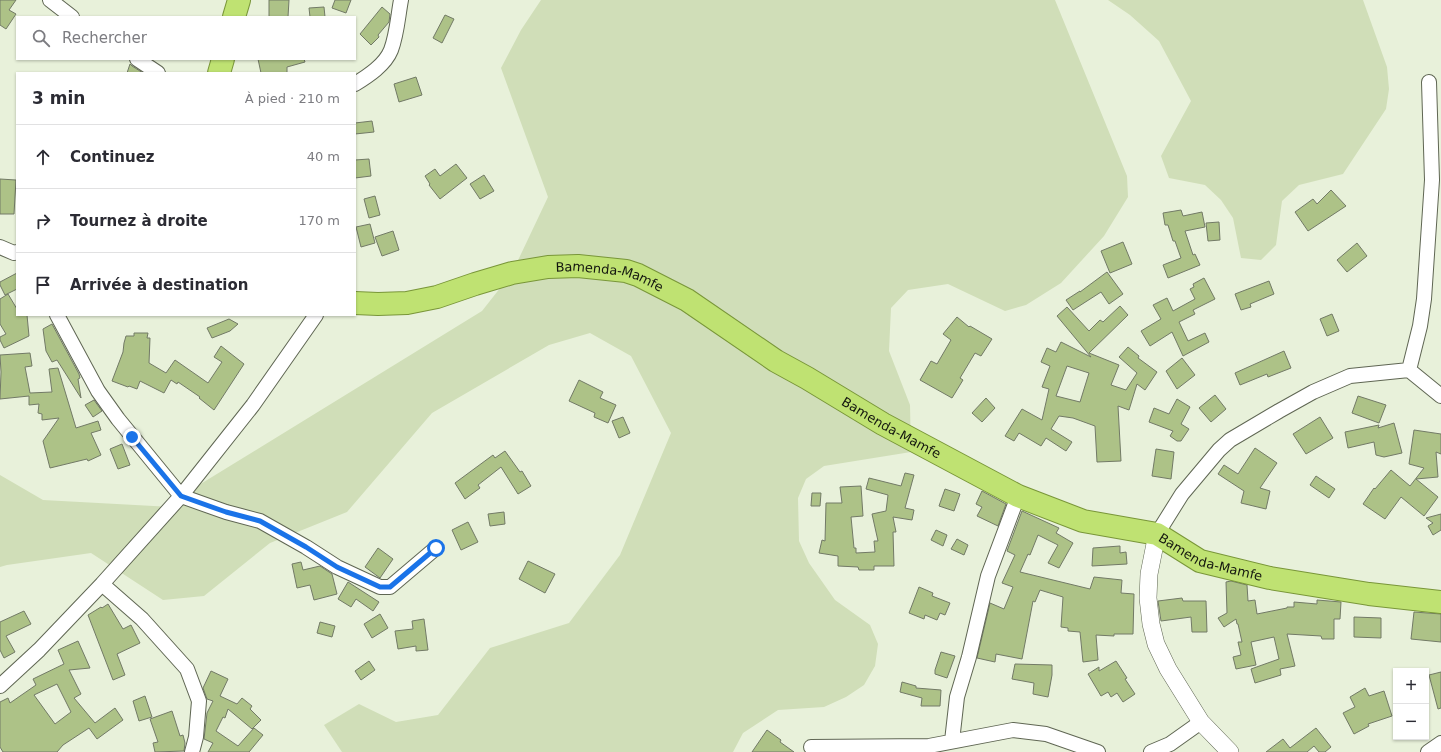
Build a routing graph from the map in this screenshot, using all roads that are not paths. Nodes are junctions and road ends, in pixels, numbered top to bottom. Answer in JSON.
{"nodes":[{"id":1,"x":50,"y":0,"type":"edge"},
{"id":2,"x":239,"y":0,"type":"edge"},
{"id":3,"x":401,"y":0,"type":"edge"},
{"id":4,"x":71,"y":16,"type":"edge"},
{"id":5,"x":234,"y":16,"type":"edge"},
{"id":6,"x":138,"y":60,"type":"edge"},
{"id":7,"x":223,"y":60,"type":"edge"},
{"id":8,"x":156,"y":72,"type":"edge"},
{"id":9,"x":219,"y":72,"type":"edge"},
{"id":10,"x":1428,"y":82,"type":"dead end"},
{"id":11,"x":356,"y":83,"type":"edge"},
{"id":12,"x":0,"y":247,"type":"edge"},
{"id":13,"x":16,"y":254,"type":"edge"},
{"id":14,"x":356,"y":303,"type":"edge"},
{"id":15,"x":58,"y":316,"type":"edge"},
{"id":16,"x":315,"y":316,"type":"edge"},
{"id":17,"x":1409,"y":370,"type":"junction"},
{"id":18,"x":1441,"y":396,"type":"edge"},
{"id":19,"x":181,"y":496,"type":"junction"},
{"id":20,"x":1018,"y":496,"type":"junction"},
{"id":21,"x":1157,"y":534,"type":"junction"},
{"id":22,"x":436,"y":548,"type":"dead end"},
{"id":23,"x":102,"y":584,"type":"junction"},
{"id":24,"x":1441,"y":602,"type":"edge"},
{"id":25,"x":0,"y":686,"type":"edge"},
{"id":26,"x":1201,"y":722,"type":"junction"},
{"id":27,"x":952,"y":741,"type":"junction"},
{"id":28,"x":1441,"y":743,"type":"edge"},
{"id":29,"x":811,"y":747,"type":"dead end"},
{"id":30,"x":192,"y":752,"type":"edge"},
{"id":31,"x":1098,"y":752,"type":"edge"},
{"id":32,"x":1150,"y":752,"type":"edge"},
{"id":33,"x":1230,"y":752,"type":"edge"},
{"id":34,"x":1428,"y":752,"type":"edge"}],
"edges":[{"from":1,"to":4,"type":"street"},
{"from":2,"to":5,"type":"highway"},
{"from":3,"to":11,"type":"street"},
{"from":6,"to":8,"type":"street"},
{"from":7,"to":9,"type":"highway"},
{"from":10,"to":17,"type":"street"},
{"from":12,"to":13,"type":"street"},
{"from":14,"to":20,"type":"highway","name":"Bamenda-Mamfe"},
{"from":15,"to":19,"type":"street"},
{"from":16,"to":19,"type":"street"},
{"from":17,"to":18,"type":"street"},
{"from":17,"to":21,"type":"street"},
{"from":19,"to":22,"type":"street"},
{"from":19,"to":23,"type":"street"},
{"from":20,"to":21,"type":"highway","name":"Bamenda-Mamfe"},
{"from":20,"to":27,"type":"street"},
{"from":21,"to":24,"type":"highway","name":"Bamenda-Mamfe"},
{"from":21,"to":26,"type":"street"},
{"from":23,"to":25,"type":"street"},
{"from":23,"to":30,"type":"street"},
{"from":26,"to":32,"type":"street"},
{"from":26,"to":33,"type":"street"},
{"from":27,"to":29,"type":"street"},
{"from":27,"to":31,"type":"street"},
{"from":28,"to":34,"type":"street"}]}
